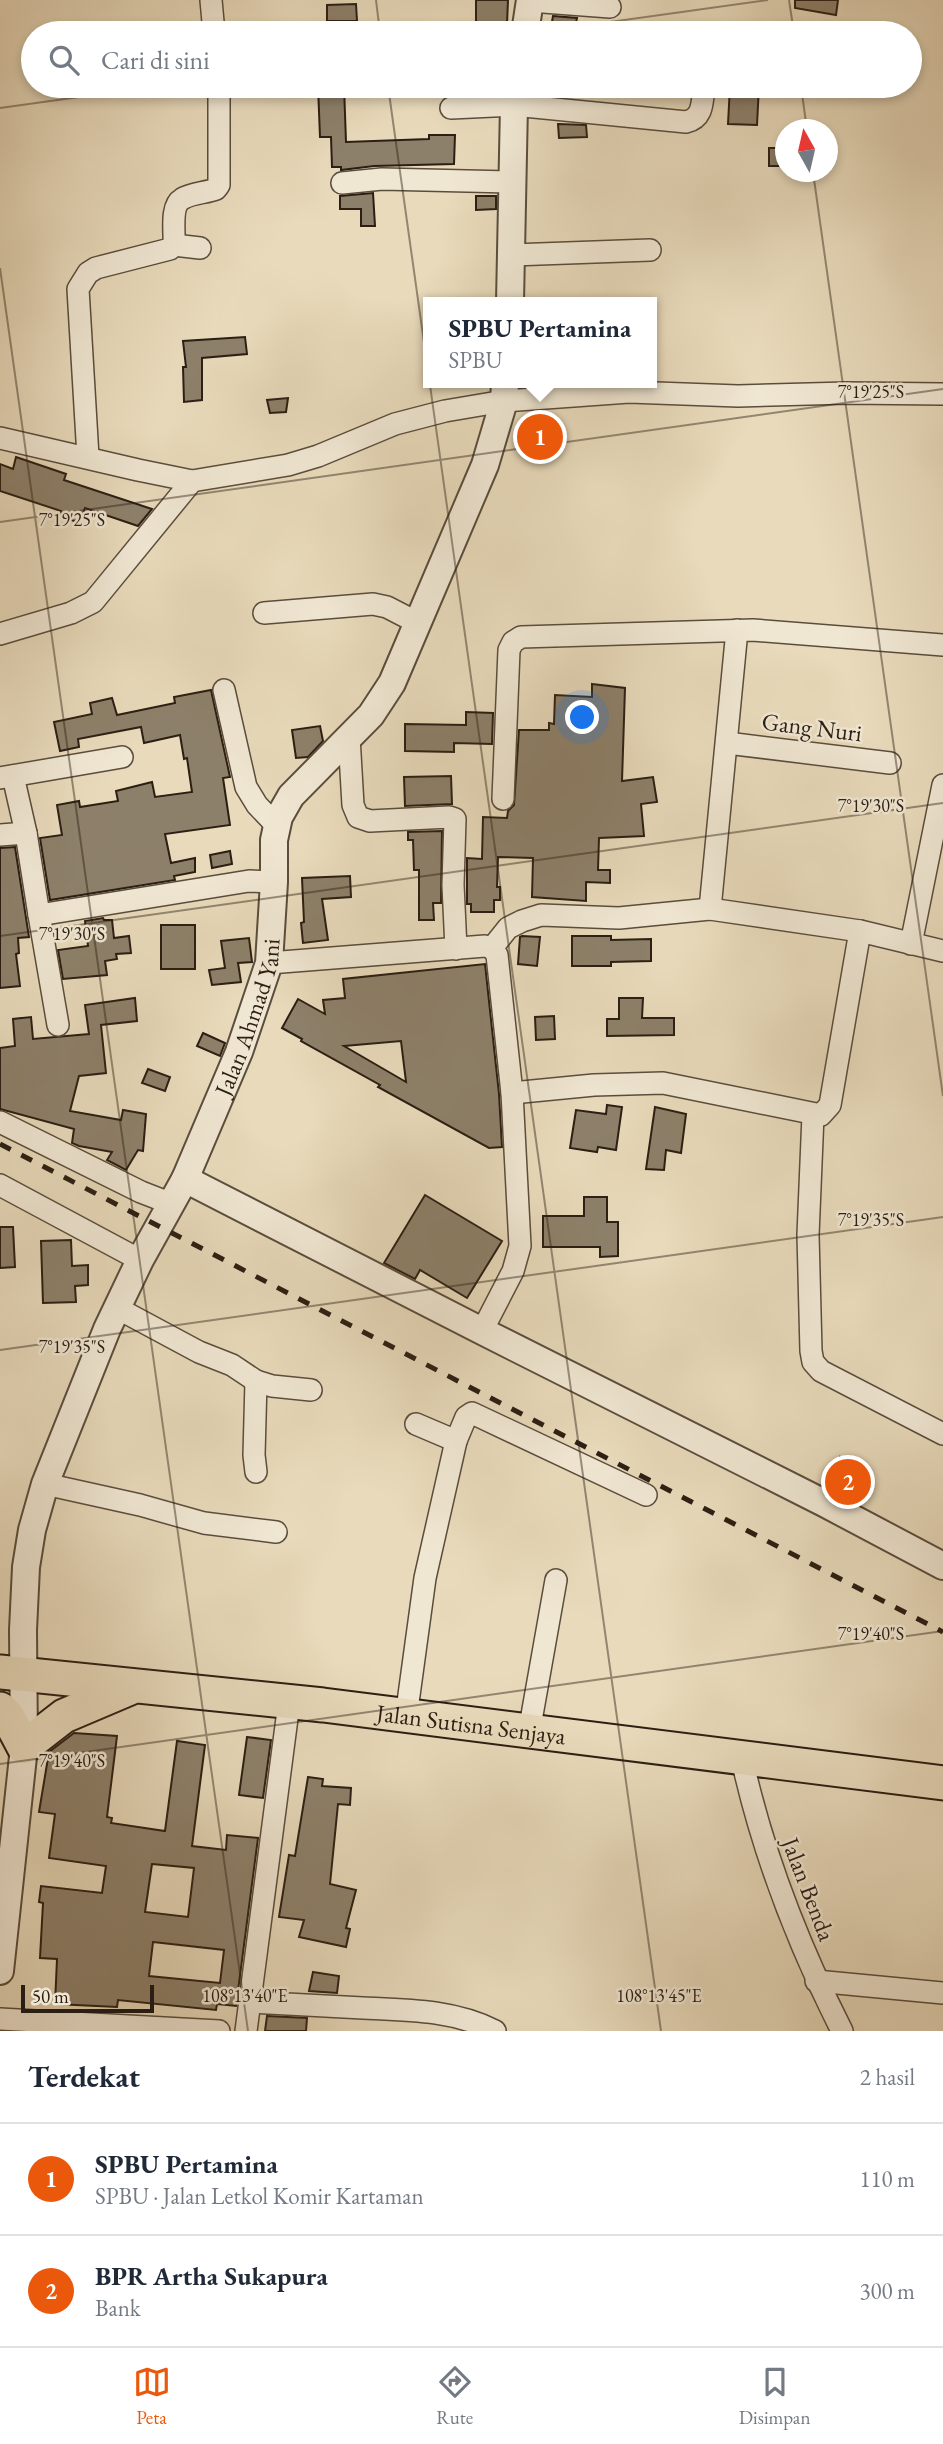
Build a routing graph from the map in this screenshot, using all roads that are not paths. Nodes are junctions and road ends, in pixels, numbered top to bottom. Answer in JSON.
{"nodes":[{"id":1,"x":211,"y":0,"type":"edge"},
{"id":2,"x":530,"y":0,"type":"edge"},
{"id":3,"x":610,"y":7,"type":"dead end"},
{"id":4,"x":213,"y":21,"type":"edge"},
{"id":5,"x":527,"y":21,"type":"edge"},
{"id":6,"x":219,"y":98,"type":"edge"},
{"id":7,"x":501,"y":98,"type":"edge"},
{"id":8,"x":516,"y":98,"type":"edge"},
{"id":9,"x":535,"y":98,"type":"edge"},
{"id":10,"x":702,"y":98,"type":"edge"},
{"id":11,"x":451,"y":108,"type":"dead end"},
{"id":12,"x":513,"y":182,"type":"junction"},
{"id":13,"x":342,"y":183,"type":"dead end"},
{"id":14,"x":174,"y":245,"type":"junction"},
{"id":15,"x":200,"y":248,"type":"dead end"},
{"id":16,"x":650,"y":250,"type":"dead end"},
{"id":17,"x":512,"y":255,"type":"junction"},
{"id":18,"x":510,"y":297,"type":"edge"},
{"id":19,"x":504,"y":392,"type":"edge"},
{"id":20,"x":943,"y":394,"type":"edge"},
{"id":21,"x":0,"y":438,"type":"edge"},
{"id":22,"x":88,"y":457,"type":"junction"},
{"id":23,"x":192,"y":481,"type":"junction"},
{"id":24,"x":264,"y":613,"type":"dead end"},
{"id":25,"x":416,"y":622,"type":"junction"},
{"id":26,"x":737,"y":630,"type":"junction"},
{"id":27,"x":0,"y":634,"type":"edge"},
{"id":28,"x":943,"y":645,"type":"edge"},
{"id":29,"x":225,"y":690,"type":"dead end"},
{"id":30,"x":349,"y":737,"type":"junction"},
{"id":31,"x":727,"y":743,"type":"junction"},
{"id":32,"x":122,"y":757,"type":"dead end"},
{"id":33,"x":890,"y":763,"type":"dead end"},
{"id":34,"x":7,"y":777,"type":"edge"},
{"id":35,"x":943,"y":785,"type":"edge"},
{"id":36,"x":503,"y":799,"type":"dead end"},
{"id":37,"x":276,"y":825,"type":"junction"},
{"id":38,"x":26,"y":833,"type":"junction"},
{"id":39,"x":0,"y":835,"type":"edge"},
{"id":40,"x":274,"y":882,"type":"junction"},
{"id":41,"x":710,"y":909,"type":"junction"},
{"id":42,"x":39,"y":915,"type":"junction"},
{"id":43,"x":860,"y":932,"type":"junction"},
{"id":44,"x":911,"y":944,"type":"junction"},
{"id":45,"x":492,"y":948,"type":"junction"},
{"id":46,"x":456,"y":949,"type":"junction"},
{"id":47,"x":943,"y":951,"type":"edge"},
{"id":48,"x":269,"y":963,"type":"junction"},
{"id":49,"x":58,"y":1024,"type":"dead end"},
{"id":50,"x":512,"y":1093,"type":"junction"},
{"id":51,"x":813,"y":1115,"type":"junction"},
{"id":52,"x":0,"y":1122,"type":"edge"},
{"id":53,"x":185,"y":1179,"type":"junction"},
{"id":54,"x":0,"y":1185,"type":"edge"},
{"id":55,"x":172,"y":1204,"type":"junction"},
{"id":56,"x":145,"y":1251,"type":"junction"},
{"id":57,"x":117,"y":1308,"type":"junction"},
{"id":58,"x":482,"y":1331,"type":"junction"},
{"id":59,"x":256,"y":1381,"type":"junction"},
{"id":60,"x":311,"y":1390,"type":"dead end"},
{"id":61,"x":416,"y":1424,"type":"dead end"},
{"id":62,"x":943,"y":1434,"type":"edge"},
{"id":63,"x":456,"y":1441,"type":"junction"},
{"id":64,"x":256,"y":1472,"type":"dead end"},
{"id":65,"x":45,"y":1484,"type":"junction"},
{"id":66,"x":646,"y":1495,"type":"dead end"},
{"id":67,"x":276,"y":1532,"type":"dead end"},
{"id":68,"x":943,"y":1566,"type":"edge"},
{"id":69,"x":556,"y":1580,"type":"dead end"},
{"id":70,"x":12,"y":1673,"type":"edge"},
{"id":71,"x":132,"y":1687,"type":"junction"},
{"id":72,"x":289,"y":1703,"type":"junction"},
{"id":73,"x":0,"y":1709,"type":"edge"},
{"id":74,"x":406,"y":1717,"type":"junction"},
{"id":75,"x":529,"y":1732,"type":"junction"},
{"id":76,"x":24,"y":1747,"type":"junction"},
{"id":77,"x":742,"y":1759,"type":"junction"},
{"id":78,"x":943,"y":1783,"type":"edge"},
{"id":79,"x":0,"y":1971,"type":"edge"},
{"id":80,"x":816,"y":1981,"type":"junction"},
{"id":81,"x":943,"y":1993,"type":"edge"},
{"id":82,"x":249,"y":2003,"type":"junction"},
{"id":83,"x":0,"y":2019,"type":"edge"},
{"id":84,"x":219,"y":2031,"type":"edge"},
{"id":85,"x":246,"y":2031,"type":"edge"},
{"id":86,"x":495,"y":2031,"type":"edge"},
{"id":87,"x":842,"y":2031,"type":"edge"}],
"edges":[{"from":1,"to":4,"type":"street"},
{"from":2,"to":3,"type":"street"},
{"from":2,"to":5,"type":"street"},
{"from":6,"to":14,"type":"street"},
{"from":7,"to":11,"type":"street"},
{"from":8,"to":12,"type":"street"},
{"from":9,"to":10,"type":"street"},
{"from":12,"to":13,"type":"street"},
{"from":12,"to":17,"type":"street"},
{"from":14,"to":15,"type":"street"},
{"from":14,"to":22,"type":"street"},
{"from":16,"to":17,"type":"street"},
{"from":17,"to":18,"type":"street"},
{"from":19,"to":20,"type":"street"},
{"from":19,"to":23,"type":"street"},
{"from":19,"to":25,"type":"street","name":"Jalan Ahmad Yani"},
{"from":21,"to":22,"type":"street"},
{"from":22,"to":23,"type":"street"},
{"from":23,"to":27,"type":"street"},
{"from":24,"to":25,"type":"street"},
{"from":25,"to":30,"type":"street","name":"Jalan Ahmad Yani"},
{"from":26,"to":28,"type":"street"},
{"from":26,"to":31,"type":"street"},
{"from":26,"to":36,"type":"street"},
{"from":29,"to":37,"type":"street"},
{"from":30,"to":37,"type":"street","name":"Jalan Ahmad Yani"},
{"from":30,"to":46,"type":"street"},
{"from":31,"to":33,"type":"street","name":"Gang Nuri"},
{"from":31,"to":41,"type":"street"},
{"from":32,"to":34,"type":"street"},
{"from":34,"to":38,"type":"street"},
{"from":35,"to":44,"type":"street"},
{"from":37,"to":40,"type":"street","name":"Jalan Ahmad Yani"},
{"from":38,"to":39,"type":"street"},
{"from":38,"to":42,"type":"street"},
{"from":40,"to":42,"type":"street"},
{"from":40,"to":48,"type":"street","name":"Jalan Ahmad Yani"},
{"from":41,"to":43,"type":"street"},
{"from":41,"to":45,"type":"street"},
{"from":42,"to":49,"type":"street"},
{"from":43,"to":44,"type":"street"},
{"from":43,"to":51,"type":"street"},
{"from":44,"to":47,"type":"street"},
{"from":45,"to":46,"type":"street"},
{"from":45,"to":50,"type":"street"},
{"from":46,"to":48,"type":"street"},
{"from":48,"to":53,"type":"street","name":"Jalan Ahmad Yani"},
{"from":50,"to":51,"type":"street"},
{"from":50,"to":58,"type":"street"},
{"from":51,"to":62,"type":"street"},
{"from":52,"to":55,"type":"street"},
{"from":53,"to":55,"type":"street","name":"Jalan Ahmad Yani"},
{"from":53,"to":58,"type":"street"},
{"from":54,"to":56,"type":"street"},
{"from":55,"to":56,"type":"street","name":"Jalan Ahmad Yani"},
{"from":56,"to":57,"type":"street","name":"Jalan Ahmad Yani"},
{"from":57,"to":59,"type":"street"},
{"from":57,"to":65,"type":"street","name":"Jalan Ahmad Yani"},
{"from":58,"to":68,"type":"street"},
{"from":59,"to":60,"type":"street"},
{"from":59,"to":64,"type":"street"},
{"from":61,"to":63,"type":"street"},
{"from":63,"to":66,"type":"street"},
{"from":63,"to":74,"type":"street"},
{"from":65,"to":67,"type":"street"},
{"from":65,"to":70,"type":"street","name":"Jalan Ahmad Yani"},
{"from":69,"to":75,"type":"street"},
{"from":70,"to":71,"type":"main road","name":"Jalan Sutisna Senjaya"},
{"from":70,"to":76,"type":"street","name":"Jalan Ahmad Yani"},
{"from":71,"to":72,"type":"main road","name":"Jalan Sutisna Senjaya"},
{"from":71,"to":76,"type":"main road"},
{"from":72,"to":74,"type":"main road","name":"Jalan Sutisna Senjaya"},
{"from":72,"to":82,"type":"street"},
{"from":73,"to":76,"type":"main road"},
{"from":74,"to":75,"type":"main road","name":"Jalan Sutisna Senjaya"},
{"from":75,"to":77,"type":"main road","name":"Jalan Sutisna Senjaya"},
{"from":76,"to":79,"type":"street","name":"Jalan Ahmad Yani"},
{"from":77,"to":78,"type":"main road","name":"Jalan Sutisna Senjaya"},
{"from":77,"to":80,"type":"street","name":"Jalan Benda"},
{"from":80,"to":81,"type":"street"},
{"from":80,"to":87,"type":"street","name":"Jalan Benda"},
{"from":82,"to":85,"type":"street"},
{"from":82,"to":86,"type":"street"},
{"from":83,"to":84,"type":"street"}]}
